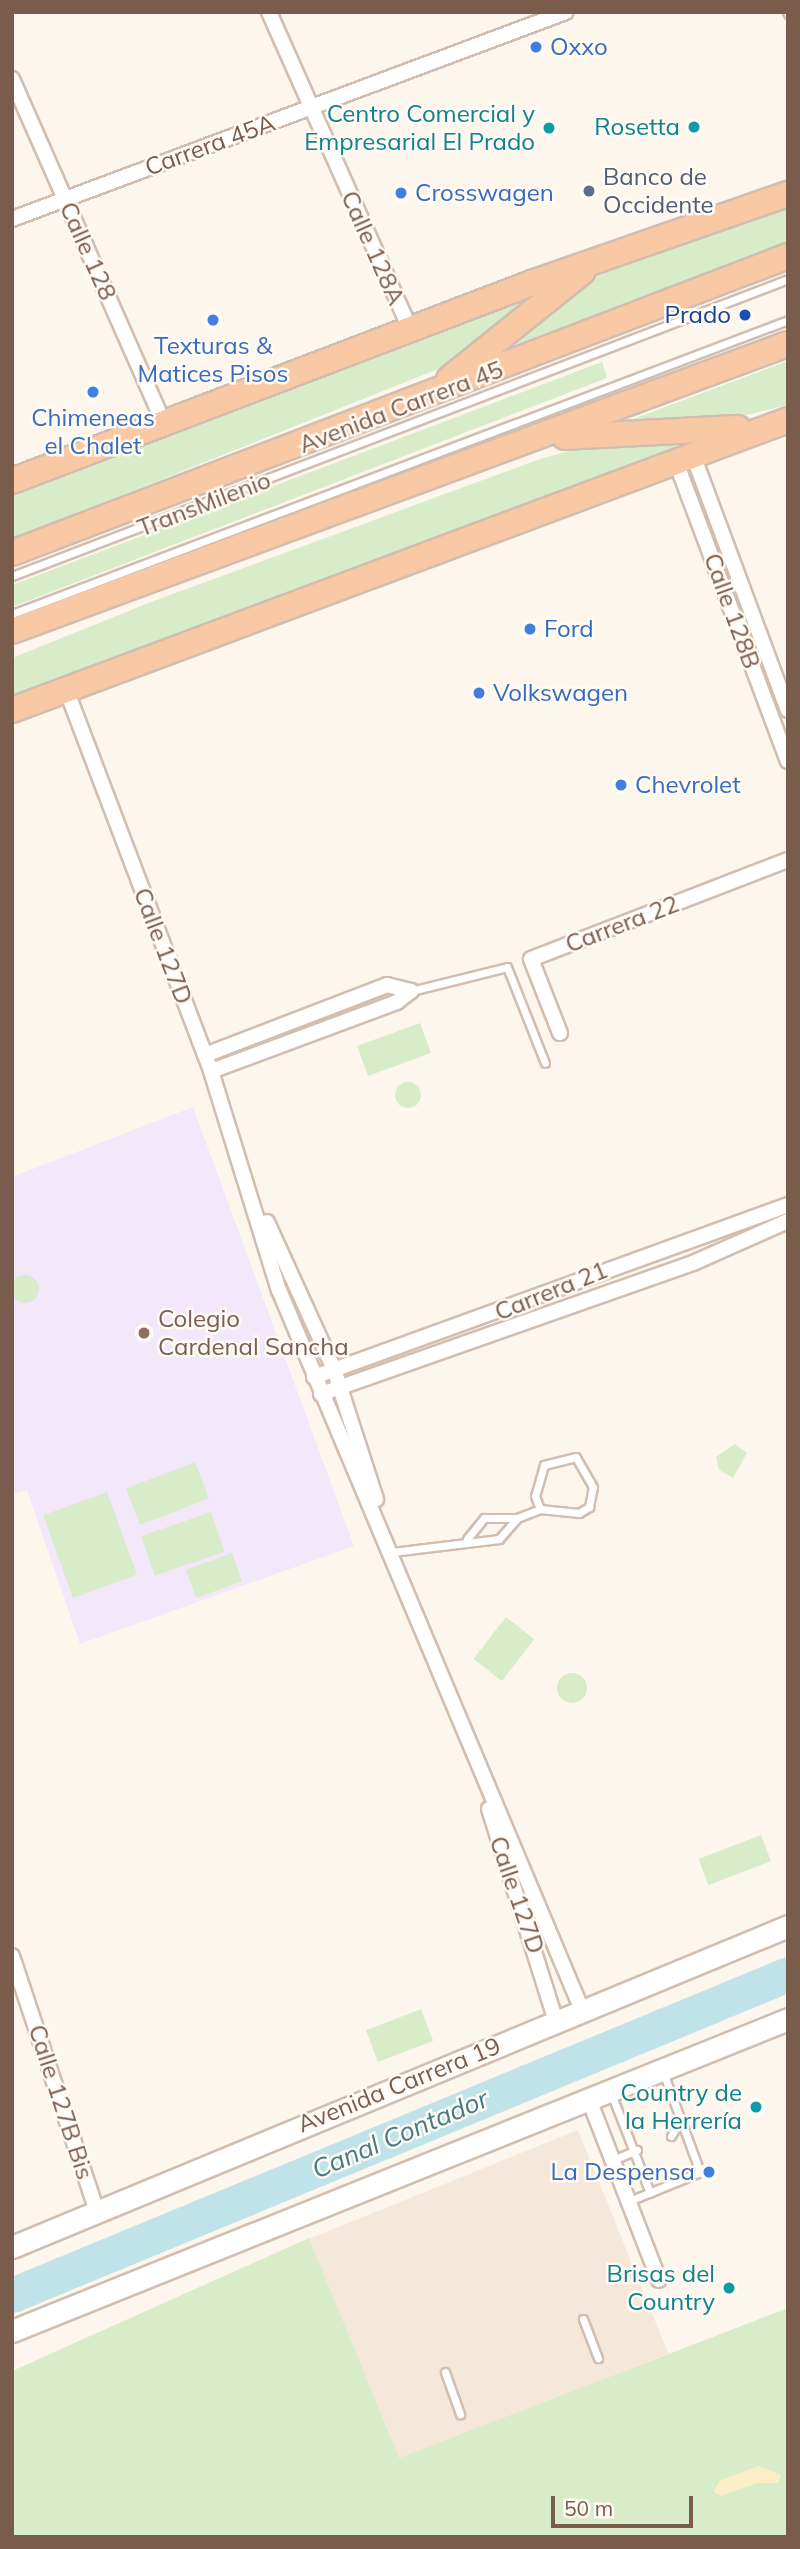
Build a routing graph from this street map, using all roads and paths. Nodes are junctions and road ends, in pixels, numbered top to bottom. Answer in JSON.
{"nodes":[{"id":1,"x":269,"y":12,"type":"edge"},
{"id":2,"x":566,"y":12,"type":"edge"},
{"id":3,"x":550,"y":15,"type":"edge"},
{"id":4,"x":12,"y":79,"type":"edge"},
{"id":5,"x":311,"y":108,"type":"junction"},
{"id":6,"x":788,"y":194,"type":"edge"},
{"id":7,"x":65,"y":199,"type":"junction"},
{"id":8,"x":12,"y":219,"type":"edge"},
{"id":9,"x":788,"y":256,"type":"edge"},
{"id":10,"x":596,"y":261,"type":"junction"},
{"id":11,"x":788,"y":279,"type":"edge"},
{"id":12,"x":788,"y":320,"type":"edge"},
{"id":13,"x":410,"y":330,"type":"junction"},
{"id":14,"x":788,"y":344,"type":"edge"},
{"id":15,"x":415,"y":402,"type":"junction"},
{"id":16,"x":788,"y":420,"type":"edge"},
{"id":17,"x":163,"y":422,"type":"junction"},
{"id":18,"x":540,"y":439,"type":"junction"},
{"id":19,"x":685,"y":458,"type":"junction"},
{"id":20,"x":12,"y":481,"type":"edge"},
{"id":21,"x":12,"y":553,"type":"edge"},
{"id":22,"x":12,"y":576,"type":"edge"},
{"id":23,"x":12,"y":614,"type":"edge"},
{"id":24,"x":12,"y":631,"type":"edge"},
{"id":25,"x":66,"y":689,"type":"junction"},
{"id":26,"x":12,"y":710,"type":"edge"},
{"id":27,"x":788,"y":710,"type":"edge"},
{"id":28,"x":788,"y":761,"type":"edge"},
{"id":29,"x":788,"y":860,"type":"edge"},
{"id":30,"x":411,"y":990,"type":"junction"},
{"id":31,"x":560,"y":1033,"type":"dead end"},
{"id":32,"x":205,"y":1055,"type":"junction"},
{"id":33,"x":545,"y":1063,"type":"dead end"},
{"id":34,"x":211,"y":1070,"type":"junction"},
{"id":35,"x":257,"y":1204,"type":"junction"},
{"id":36,"x":788,"y":1205,"type":"edge"},
{"id":37,"x":788,"y":1221,"type":"edge"},
{"id":38,"x":334,"y":1369,"type":"junction"},
{"id":39,"x":314,"y":1377,"type":"junction"},
{"id":40,"x":341,"y":1387,"type":"junction"},
{"id":41,"x":321,"y":1394,"type":"junction"},
{"id":42,"x":540,"y":1508,"type":"junction"},
{"id":43,"x":517,"y":1518,"type":"junction"},
{"id":44,"x":382,"y":1524,"type":"junction"},
{"id":45,"x":467,"y":1539,"type":"junction"},
{"id":46,"x":393,"y":1552,"type":"junction"},
{"id":47,"x":477,"y":1769,"type":"junction"},
{"id":48,"x":788,"y":1926,"type":"edge"},
{"id":49,"x":12,"y":1956,"type":"edge"},
{"id":50,"x":582,"y":2010,"type":"junction"},
{"id":51,"x":788,"y":2019,"type":"edge"},
{"id":52,"x":556,"y":2021,"type":"junction"},
{"id":53,"x":661,"y":2068,"type":"junction"},
{"id":54,"x":609,"y":2089,"type":"junction"},
{"id":55,"x":588,"y":2097,"type":"junction"},
{"id":56,"x":681,"y":2119,"type":"junction"},
{"id":57,"x":671,"y":2136,"type":"dead end"},
{"id":58,"x":636,"y":2151,"type":"junction"},
{"id":59,"x":612,"y":2160,"type":"junction"},
{"id":60,"x":650,"y":2193,"type":"junction"},
{"id":61,"x":628,"y":2202,"type":"junction"},
{"id":62,"x":96,"y":2209,"type":"junction"},
{"id":63,"x":12,"y":2249,"type":"edge"},
{"id":64,"x":659,"y":2280,"type":"dead end"},
{"id":65,"x":583,"y":2319,"type":"dead end"},
{"id":66,"x":12,"y":2331,"type":"edge"},
{"id":67,"x":598,"y":2358,"type":"dead end"},
{"id":68,"x":445,"y":2372,"type":"dead end"},
{"id":69,"x":460,"y":2414,"type":"dead end"}],
"edges":[{"from":1,"to":5,"type":"street","name":"Calle 128A"},
{"from":2,"to":3,"type":"street","name":"Carrera 45A"},
{"from":3,"to":5,"type":"street","name":"Carrera 45A"},
{"from":4,"to":7,"type":"street","name":"Calle 128"},
{"from":5,"to":7,"type":"street","name":"Carrera 45A"},
{"from":5,"to":13,"type":"street","name":"Calle 128A"},
{"from":6,"to":10,"type":"highway"},
{"from":7,"to":8,"type":"street","name":"Carrera 45A"},
{"from":7,"to":17,"type":"street","name":"Calle 128"},
{"from":9,"to":15,"type":"highway","name":"Avenida Carrera 45"},
{"from":10,"to":13,"type":"highway"},
{"from":10,"to":15,"type":"highway"},
{"from":11,"to":22,"type":"lane","name":"TransMilenio"},
{"from":12,"to":23,"type":"lane","name":"TransMilenio"},
{"from":13,"to":17,"type":"highway"},
{"from":14,"to":18,"type":"highway"},
{"from":15,"to":21,"type":"highway","name":"Avenida Carrera 45"},
{"from":16,"to":18,"type":"highway"},
{"from":16,"to":19,"type":"highway"},
{"from":17,"to":20,"type":"highway"},
{"from":18,"to":24,"type":"highway"},
{"from":19,"to":25,"type":"highway"},
{"from":19,"to":27,"type":"street","name":"Calle 128B"},
{"from":19,"to":28,"type":"street","name":"Calle 128B"},
{"from":25,"to":26,"type":"highway"},
{"from":25,"to":32,"type":"street","name":"Calle 127D"},
{"from":29,"to":31,"type":"street","name":"Carrera 22"},
{"from":30,"to":32,"type":"street"},
{"from":30,"to":33,"type":"lane"},
{"from":30,"to":34,"type":"street"},
{"from":32,"to":34,"type":"street","name":"Calle 127D"},
{"from":34,"to":35,"type":"street","name":"Calle 127D"},
{"from":35,"to":38,"type":"street","name":"Calle 127D"},
{"from":35,"to":39,"type":"street","name":"Calle 127D"},
{"from":36,"to":38,"type":"street","name":"Carrera 21"},
{"from":37,"to":40,"type":"street","name":"Carrera 21"},
{"from":38,"to":39,"type":"street","name":"Carrera 21"},
{"from":38,"to":40,"type":"street","name":"Calle 127D"},
{"from":39,"to":41,"type":"street","name":"Calle 127D"},
{"from":40,"to":41,"type":"street","name":"Carrera 21"},
{"from":40,"to":44,"type":"street","name":"Calle 127D"},
{"from":41,"to":44,"type":"street","name":"Calle 127D"},
{"from":42,"to":42,"type":"lane"},
{"from":42,"to":43,"type":"lane"},
{"from":43,"to":45,"type":"lane"},
{"from":43,"to":45,"type":"lane"},
{"from":44,"to":46,"type":"street","name":"Calle 127D"},
{"from":45,"to":46,"type":"lane"},
{"from":46,"to":47,"type":"street","name":"Calle 127D"},
{"from":47,"to":50,"type":"street","name":"Calle 127D"},
{"from":47,"to":52,"type":"street","name":"Calle 127D"},
{"from":48,"to":50,"type":"main road","name":"Avenida Carrera 19"},
{"from":49,"to":62,"type":"street","name":"Calle 127B Bis"},
{"from":50,"to":52,"type":"main road","name":"Avenida Carrera 19"},
{"from":51,"to":53,"type":"main road"},
{"from":52,"to":62,"type":"main road","name":"Avenida Carrera 19"},
{"from":53,"to":54,"type":"main road"},
{"from":53,"to":56,"type":"lane"},
{"from":54,"to":55,"type":"main road"},
{"from":54,"to":58,"type":"lane"},
{"from":55,"to":59,"type":"street"},
{"from":55,"to":66,"type":"main road"},
{"from":56,"to":57,"type":"lane"},
{"from":56,"to":60,"type":"lane"},
{"from":58,"to":59,"type":"lane"},
{"from":58,"to":60,"type":"lane"},
{"from":59,"to":61,"type":"street"},
{"from":60,"to":61,"type":"lane"},
{"from":61,"to":64,"type":"street"},
{"from":62,"to":63,"type":"main road","name":"Avenida Carrera 19"},
{"from":65,"to":67,"type":"lane"},
{"from":68,"to":69,"type":"lane"}]}
